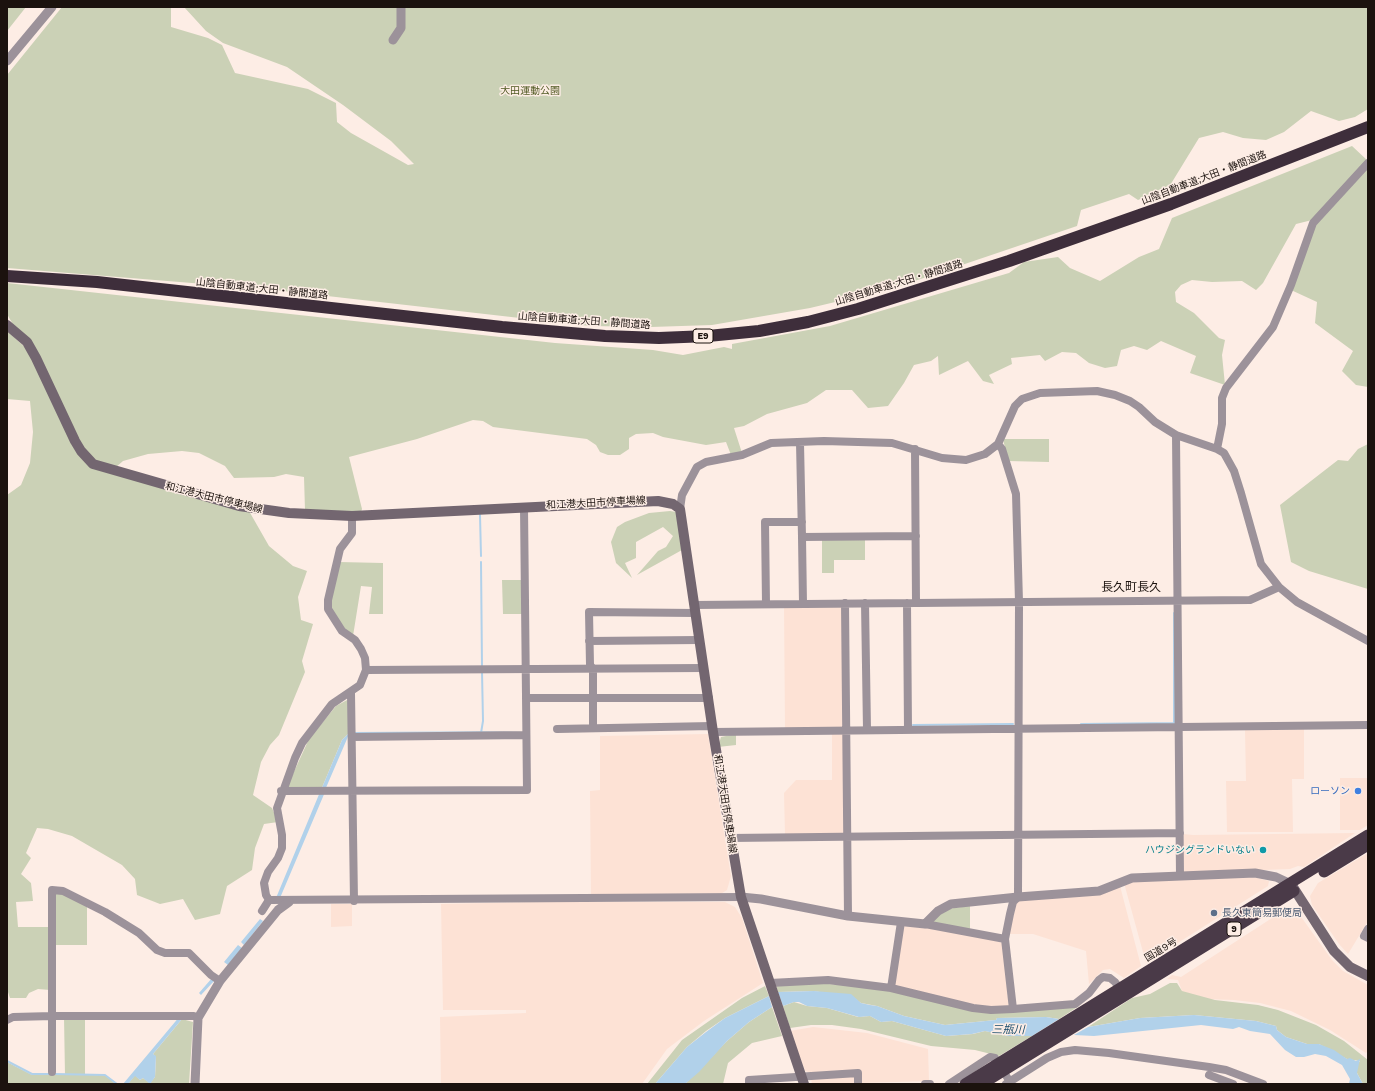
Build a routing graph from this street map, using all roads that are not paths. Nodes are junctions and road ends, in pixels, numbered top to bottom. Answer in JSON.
{"nodes":[{"id":1,"x":52,"y":7,"type":"edge"},
{"id":2,"x":401,"y":7,"type":"edge"},
{"id":3,"x":393,"y":40,"type":"dead end"},
{"id":4,"x":7,"y":61,"type":"edge"},
{"id":5,"x":1368,"y":127,"type":"edge"},
{"id":6,"x":1368,"y":164,"type":"edge"},
{"id":7,"x":7,"y":276,"type":"edge"},
{"id":8,"x":7,"y":324,"type":"edge"},
{"id":9,"x":1176,"y":435,"type":"junction"},
{"id":10,"x":800,"y":443,"type":"junction"},
{"id":11,"x":998,"y":444,"type":"junction"},
{"id":12,"x":915,"y":449,"type":"junction"},
{"id":13,"x":1217,"y":449,"type":"junction"},
{"id":14,"x":524,"y":506,"type":"junction"},
{"id":15,"x":680,"y":509,"type":"junction"},
{"id":16,"x":352,"y":516,"type":"junction"},
{"id":17,"x":802,"y":522,"type":"junction"},
{"id":18,"x":916,"y":536,"type":"junction"},
{"id":19,"x":802,"y":537,"type":"junction"},
{"id":20,"x":1279,"y":587,"type":"junction"},
{"id":21,"x":1177,"y":600,"type":"junction"},
{"id":22,"x":1018,"y":602,"type":"junction"},
{"id":23,"x":845,"y":603,"type":"junction"},
{"id":24,"x":865,"y":603,"type":"junction"},
{"id":25,"x":907,"y":603,"type":"junction"},
{"id":26,"x":916,"y":603,"type":"junction"},
{"id":27,"x":766,"y":604,"type":"junction"},
{"id":28,"x":803,"y":604,"type":"junction"},
{"id":29,"x":694,"y":609,"type":"junction"},
{"id":30,"x":699,"y":640,"type":"junction"},
{"id":31,"x":589,"y":641,"type":"junction"},
{"id":32,"x":1368,"y":641,"type":"edge"},
{"id":33,"x":704,"y":668,"type":"junction"},
{"id":34,"x":525,"y":669,"type":"junction"},
{"id":35,"x":593,"y":669,"type":"junction"},
{"id":36,"x":366,"y":670,"type":"junction"},
{"id":37,"x":351,"y":693,"type":"junction"},
{"id":38,"x":528,"y":698,"type":"dead end"},
{"id":39,"x":709,"y":698,"type":"junction"},
{"id":40,"x":594,"y":699,"type":"junction"},
{"id":41,"x":1368,"y":725,"type":"edge"},
{"id":42,"x":557,"y":728,"type":"dead end"},
{"id":43,"x":593,"y":728,"type":"junction"},
{"id":44,"x":1178,"y":728,"type":"junction"},
{"id":45,"x":713,"y":729,"type":"junction"},
{"id":46,"x":846,"y":730,"type":"junction"},
{"id":47,"x":867,"y":730,"type":"junction"},
{"id":48,"x":908,"y":730,"type":"junction"},
{"id":49,"x":1018,"y":730,"type":"junction"},
{"id":50,"x":526,"y":735,"type":"junction"},
{"id":51,"x":352,"y":737,"type":"junction"},
{"id":52,"x":352,"y":791,"type":"junction"},
{"id":53,"x":281,"y":792,"type":"junction"},
{"id":54,"x":1180,"y":833,"type":"junction"},
{"id":55,"x":1019,"y":835,"type":"junction"},
{"id":56,"x":1368,"y":835,"type":"edge"},
{"id":57,"x":846,"y":837,"type":"junction"},
{"id":58,"x":730,"y":838,"type":"junction"},
{"id":59,"x":1368,"y":845,"type":"edge"},
{"id":60,"x":1180,"y":875,"type":"junction"},
{"id":61,"x":1293,"y":887,"type":"junction"},
{"id":62,"x":1018,"y":897,"type":"junction"},
{"id":63,"x":740,"y":898,"type":"junction"},
{"id":64,"x":269,"y":900,"type":"junction"},
{"id":65,"x":354,"y":901,"type":"junction"},
{"id":66,"x":289,"y":902,"type":"junction"},
{"id":67,"x":262,"y":911,"type":"dead end"},
{"id":68,"x":848,"y":916,"type":"junction"},
{"id":69,"x":901,"y":922,"type":"junction"},
{"id":70,"x":926,"y":924,"type":"junction"},
{"id":71,"x":1368,"y":929,"type":"edge"},
{"id":72,"x":1368,"y":938,"type":"edge"},
{"id":73,"x":1005,"y":939,"type":"junction"},
{"id":74,"x":1368,"y":976,"type":"edge"},
{"id":75,"x":216,"y":978,"type":"junction"},
{"id":76,"x":771,"y":985,"type":"junction"},
{"id":77,"x":891,"y":988,"type":"junction"},
{"id":78,"x":1119,"y":994,"type":"junction"},
{"id":79,"x":1013,"y":1009,"type":"junction"},
{"id":80,"x":53,"y":1016,"type":"junction"},
{"id":81,"x":198,"y":1018,"type":"junction"},
{"id":82,"x":7,"y":1020,"type":"edge"},
{"id":83,"x":1001,"y":1067,"type":"junction"},
{"id":84,"x":1209,"y":1071,"type":"junction"},
{"id":85,"x":52,"y":1072,"type":"dead end"},
{"id":86,"x":802,"y":1080,"type":"edge"},
{"id":87,"x":1008,"y":1083,"type":"edge"},
{"id":88,"x":195,"y":1084,"type":"edge"},
{"id":89,"x":749,"y":1084,"type":"edge"},
{"id":90,"x":858,"y":1084,"type":"edge"},
{"id":91,"x":925,"y":1084,"type":"edge"},
{"id":92,"x":930,"y":1084,"type":"edge"},
{"id":93,"x":949,"y":1084,"type":"edge"},
{"id":94,"x":965,"y":1084,"type":"edge"},
{"id":95,"x":982,"y":1084,"type":"edge"},
{"id":96,"x":1208,"y":1084,"type":"edge"},
{"id":97,"x":1233,"y":1084,"type":"edge"},
{"id":98,"x":1263,"y":1084,"type":"edge"}],
"edges":[{"from":1,"to":4,"type":"street"},
{"from":2,"to":3,"type":"street"},
{"from":5,"to":7,"type":"highway","name":"山陰自動車道;大田・静間道路","number":"E9"},
{"from":6,"to":13,"type":"street"},
{"from":8,"to":16,"type":"main road","name":"和江港大田市停車場線"},
{"from":9,"to":11,"type":"street"},
{"from":9,"to":13,"type":"street"},
{"from":9,"to":21,"type":"street"},
{"from":10,"to":12,"type":"street"},
{"from":10,"to":15,"type":"street"},
{"from":10,"to":17,"type":"street"},
{"from":11,"to":12,"type":"street"},
{"from":11,"to":22,"type":"street"},
{"from":12,"to":18,"type":"street"},
{"from":13,"to":20,"type":"street"},
{"from":14,"to":15,"type":"main road","name":"和江港大田市停車場線"},
{"from":14,"to":16,"type":"main road","name":"和江港大田市停車場線"},
{"from":14,"to":34,"type":"street"},
{"from":15,"to":29,"type":"main road","name":"和江港大田市停車場線"},
{"from":16,"to":36,"type":"street"},
{"from":17,"to":19,"type":"street"},
{"from":17,"to":27,"type":"street"},
{"from":18,"to":19,"type":"street"},
{"from":18,"to":26,"type":"street"},
{"from":19,"to":28,"type":"street"},
{"from":20,"to":21,"type":"street"},
{"from":20,"to":32,"type":"street"},
{"from":21,"to":22,"type":"street"},
{"from":21,"to":44,"type":"street"},
{"from":22,"to":26,"type":"street"},
{"from":22,"to":49,"type":"street"},
{"from":23,"to":24,"type":"street"},
{"from":23,"to":28,"type":"street"},
{"from":23,"to":46,"type":"street"},
{"from":24,"to":25,"type":"street"},
{"from":24,"to":47,"type":"street"},
{"from":25,"to":26,"type":"street"},
{"from":25,"to":48,"type":"street"},
{"from":27,"to":28,"type":"street"},
{"from":27,"to":29,"type":"street"},
{"from":29,"to":30,"type":"main road","name":"和江港大田市停車場線"},
{"from":29,"to":31,"type":"street"},
{"from":30,"to":31,"type":"street"},
{"from":30,"to":33,"type":"main road","name":"和江港大田市停車場線"},
{"from":31,"to":35,"type":"street"},
{"from":33,"to":35,"type":"street"},
{"from":33,"to":39,"type":"main road","name":"和江港大田市停車場線"},
{"from":34,"to":35,"type":"street"},
{"from":34,"to":36,"type":"street"},
{"from":34,"to":50,"type":"street"},
{"from":35,"to":40,"type":"street"},
{"from":36,"to":37,"type":"street"},
{"from":37,"to":51,"type":"street"},
{"from":37,"to":53,"type":"street"},
{"from":38,"to":40,"type":"street"},
{"from":39,"to":40,"type":"street"},
{"from":39,"to":45,"type":"main road","name":"和江港大田市停車場線"},
{"from":40,"to":43,"type":"street"},
{"from":41,"to":44,"type":"street"},
{"from":42,"to":43,"type":"street"},
{"from":43,"to":45,"type":"street"},
{"from":44,"to":49,"type":"street"},
{"from":44,"to":54,"type":"street"},
{"from":45,"to":46,"type":"street"},
{"from":45,"to":58,"type":"main road","name":"和江港大田市停車場線"},
{"from":46,"to":47,"type":"street"},
{"from":46,"to":57,"type":"street"},
{"from":47,"to":48,"type":"street"},
{"from":48,"to":49,"type":"street"},
{"from":49,"to":55,"type":"street"},
{"from":50,"to":51,"type":"street"},
{"from":50,"to":52,"type":"street"},
{"from":51,"to":52,"type":"street"},
{"from":52,"to":53,"type":"street"},
{"from":52,"to":65,"type":"street"},
{"from":53,"to":64,"type":"street"},
{"from":54,"to":55,"type":"street"},
{"from":54,"to":60,"type":"street"},
{"from":55,"to":57,"type":"street"},
{"from":55,"to":62,"type":"street"},
{"from":56,"to":61,"type":"highway","name":"国道9号","number":"9"},
{"from":57,"to":58,"type":"street"},
{"from":57,"to":68,"type":"street"},
{"from":58,"to":63,"type":"main road","name":"和江港大田市停車場線"},
{"from":59,"to":61,"type":"highway","name":"国道9号","number":"9"},
{"from":60,"to":61,"type":"street"},
{"from":60,"to":62,"type":"street"},
{"from":61,"to":74,"type":"main road"},
{"from":61,"to":78,"type":"highway","name":"国道9号","number":"9"},
{"from":62,"to":70,"type":"street"},
{"from":62,"to":73,"type":"street"},
{"from":63,"to":65,"type":"street"},
{"from":63,"to":68,"type":"street"},
{"from":63,"to":76,"type":"main road","name":"和江港大田市停車場線"},
{"from":64,"to":66,"type":"street"},
{"from":64,"to":67,"type":"street"},
{"from":65,"to":66,"type":"street"},
{"from":66,"to":75,"type":"street"},
{"from":68,"to":69,"type":"street"},
{"from":69,"to":70,"type":"street"},
{"from":69,"to":77,"type":"street"},
{"from":70,"to":73,"type":"street"},
{"from":71,"to":72,"type":"street"},
{"from":73,"to":79,"type":"street"},
{"from":75,"to":80,"type":"street"},
{"from":75,"to":81,"type":"street"},
{"from":76,"to":77,"type":"street"},
{"from":76,"to":86,"type":"main road","name":"和江港大田市停車場線"},
{"from":77,"to":79,"type":"street"},
{"from":78,"to":79,"type":"street"},
{"from":78,"to":83,"type":"highway","name":"国道9号","number":"9"},
{"from":78,"to":83,"type":"highway","name":"国道9号","number":"9"},
{"from":80,"to":81,"type":"street"},
{"from":80,"to":82,"type":"street"},
{"from":80,"to":85,"type":"street"},
{"from":81,"to":88,"type":"street"},
{"from":83,"to":87,"type":"street"},
{"from":83,"to":93,"type":"street"},
{"from":83,"to":94,"type":"highway","name":"国道9号","number":"9"},
{"from":83,"to":95,"type":"highway","name":"国道9号","number":"9"},
{"from":84,"to":87,"type":"street"},
{"from":84,"to":96,"type":"street"},
{"from":84,"to":97,"type":"street"},
{"from":84,"to":98,"type":"street"},
{"from":86,"to":89,"type":"street"},
{"from":86,"to":90,"type":"street"},
{"from":91,"to":92,"type":"street"}]}
